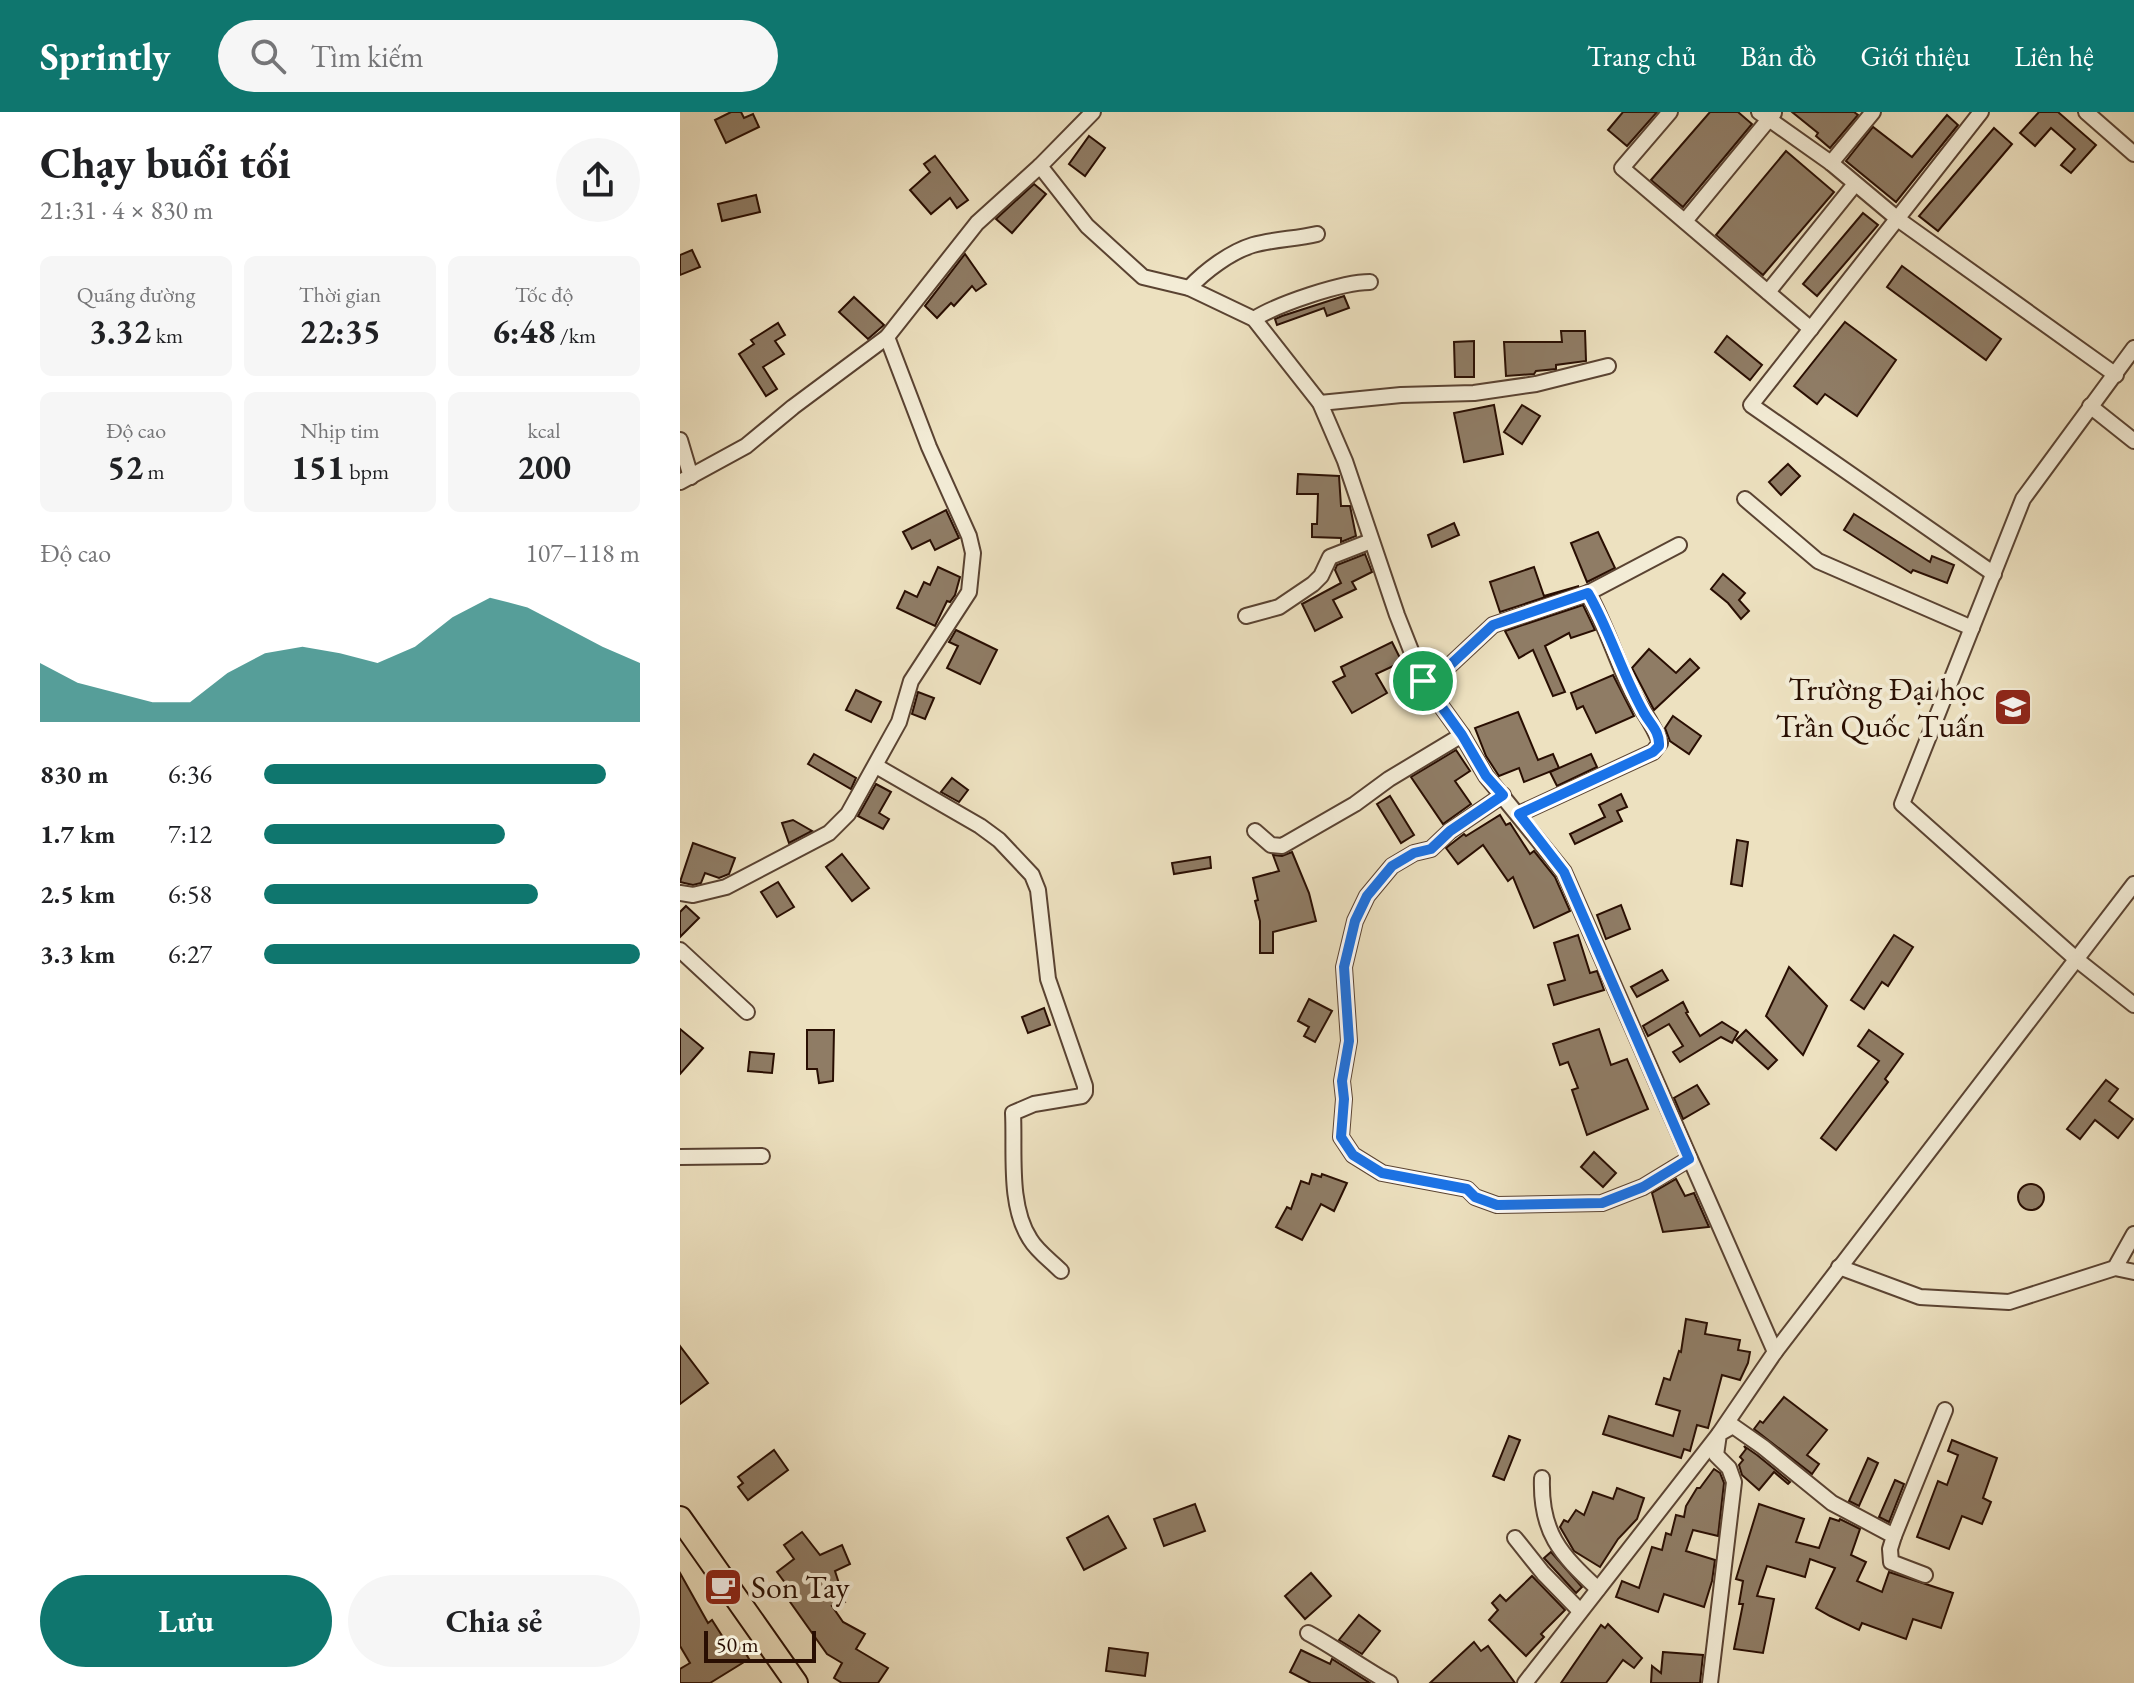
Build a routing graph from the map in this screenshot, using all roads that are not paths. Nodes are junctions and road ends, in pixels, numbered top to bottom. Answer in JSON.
{"nodes":[{"id":1,"x":1093,"y":112,"type":"edge"},
{"id":2,"x":1670,"y":112,"type":"edge"},
{"id":3,"x":1873,"y":112,"type":"edge"},
{"id":4,"x":1981,"y":112,"type":"edge"},
{"id":5,"x":2086,"y":112,"type":"edge"},
{"id":6,"x":1768,"y":115,"type":"edge"},
{"id":7,"x":2134,"y":154,"type":"edge"},
{"id":8,"x":1831,"y":163,"type":"junction"},
{"id":9,"x":1040,"y":166,"type":"junction"},
{"id":10,"x":1855,"y":184,"type":"junction"},
{"id":11,"x":1899,"y":220,"type":"junction"},
{"id":12,"x":1685,"y":221,"type":"junction"},
{"id":13,"x":1317,"y":234,"type":"dead end"},
{"id":14,"x":1370,"y":282,"type":"dead end"},
{"id":15,"x":1189,"y":288,"type":"junction"},
{"id":16,"x":1768,"y":292,"type":"junction"},
{"id":17,"x":1254,"y":319,"type":"junction"},
{"id":18,"x":1811,"y":329,"type":"junction"},
{"id":19,"x":887,"y":337,"type":"junction"},
{"id":20,"x":2134,"y":348,"type":"edge"},
{"id":21,"x":1608,"y":366,"type":"dead end"},
{"id":22,"x":2116,"y":375,"type":"junction"},
{"id":23,"x":1320,"y":403,"type":"junction"},
{"id":24,"x":2090,"y":406,"type":"junction"},
{"id":25,"x":680,"y":440,"type":"edge"},
{"id":26,"x":2134,"y":441,"type":"edge"},
{"id":27,"x":686,"y":479,"type":"edge"},
{"id":28,"x":1745,"y":499,"type":"dead end"},
{"id":29,"x":1371,"y":541,"type":"junction"},
{"id":30,"x":1679,"y":545,"type":"dead end"},
{"id":31,"x":1994,"y":574,"type":"junction"},
{"id":32,"x":1588,"y":593,"type":"junction"},
{"id":33,"x":1246,"y":616,"type":"dead end"},
{"id":34,"x":1972,"y":628,"type":"junction"},
{"id":35,"x":1423,"y":681,"type":"junction"},
{"id":36,"x":1462,"y":735,"type":"junction"},
{"id":37,"x":876,"y":766,"type":"junction"},
{"id":38,"x":1503,"y":795,"type":"junction"},
{"id":39,"x":1519,"y":814,"type":"junction"},
{"id":40,"x":1255,"y":831,"type":"dead end"},
{"id":41,"x":2134,"y":884,"type":"edge"},
{"id":42,"x":680,"y":893,"type":"edge"},
{"id":43,"x":680,"y":950,"type":"edge"},
{"id":44,"x":2076,"y":959,"type":"junction"},
{"id":45,"x":2134,"y":1005,"type":"edge"},
{"id":46,"x":747,"y":1012,"type":"dead end"},
{"id":47,"x":762,"y":1156,"type":"dead end"},
{"id":48,"x":680,"y":1157,"type":"edge"},
{"id":49,"x":1689,"y":1159,"type":"junction"},
{"id":50,"x":2134,"y":1234,"type":"edge"},
{"id":51,"x":1839,"y":1267,"type":"junction"},
{"id":52,"x":2115,"y":1268,"type":"junction"},
{"id":53,"x":1061,"y":1271,"type":"dead end"},
{"id":54,"x":2134,"y":1272,"type":"edge"},
{"id":55,"x":1775,"y":1352,"type":"junction"},
{"id":56,"x":1945,"y":1410,"type":"dead end"},
{"id":57,"x":1719,"y":1434,"type":"junction"},
{"id":58,"x":1542,"y":1478,"type":"dead end"},
{"id":59,"x":680,"y":1518,"type":"edge"},
{"id":60,"x":1894,"y":1536,"type":"junction"},
{"id":61,"x":1515,"y":1538,"type":"dead end"},
{"id":62,"x":1925,"y":1575,"type":"dead end"},
{"id":63,"x":1598,"y":1589,"type":"junction"},
{"id":64,"x":1580,"y":1611,"type":"junction"},
{"id":65,"x":1308,"y":1633,"type":"dead end"},
{"id":66,"x":796,"y":1683,"type":"edge"},
{"id":67,"x":1390,"y":1683,"type":"edge"},
{"id":68,"x":1525,"y":1683,"type":"edge"},
{"id":69,"x":1710,"y":1683,"type":"edge"}],
"edges":[{"from":1,"to":9,"type":"street"},
{"from":2,"to":12,"type":"street"},
{"from":3,"to":8,"type":"street"},
{"from":4,"to":11,"type":"street"},
{"from":5,"to":7,"type":"street"},
{"from":6,"to":8,"type":"street"},
{"from":6,"to":12,"type":"street"},
{"from":8,"to":10,"type":"street"},
{"from":9,"to":15,"type":"street"},
{"from":9,"to":19,"type":"street"},
{"from":10,"to":11,"type":"street"},
{"from":10,"to":16,"type":"street"},
{"from":11,"to":18,"type":"street"},
{"from":11,"to":22,"type":"street"},
{"from":12,"to":16,"type":"street"},
{"from":13,"to":15,"type":"street"},
{"from":14,"to":17,"type":"street"},
{"from":15,"to":17,"type":"street"},
{"from":16,"to":18,"type":"street"},
{"from":17,"to":23,"type":"street"},
{"from":18,"to":31,"type":"street"},
{"from":19,"to":27,"type":"street"},
{"from":19,"to":37,"type":"street"},
{"from":20,"to":22,"type":"street"},
{"from":21,"to":23,"type":"street"},
{"from":22,"to":24,"type":"street"},
{"from":23,"to":29,"type":"street"},
{"from":24,"to":26,"type":"street"},
{"from":24,"to":31,"type":"street"},
{"from":25,"to":27,"type":"street"},
{"from":28,"to":34,"type":"street"},
{"from":29,"to":33,"type":"street"},
{"from":29,"to":35,"type":"street"},
{"from":30,"to":32,"type":"street"},
{"from":31,"to":34,"type":"street"},
{"from":32,"to":35,"type":"street"},
{"from":32,"to":39,"type":"street"},
{"from":34,"to":44,"type":"street"},
{"from":35,"to":36,"type":"street"},
{"from":36,"to":38,"type":"street"},
{"from":36,"to":40,"type":"street"},
{"from":37,"to":42,"type":"street"},
{"from":37,"to":53,"type":"street"},
{"from":38,"to":39,"type":"street"},
{"from":38,"to":49,"type":"street"},
{"from":39,"to":49,"type":"street"},
{"from":41,"to":44,"type":"street"},
{"from":43,"to":46,"type":"street"},
{"from":44,"to":45,"type":"street"},
{"from":44,"to":51,"type":"street"},
{"from":47,"to":48,"type":"street"},
{"from":49,"to":55,"type":"street"},
{"from":50,"to":52,"type":"street"},
{"from":51,"to":52,"type":"street"},
{"from":51,"to":55,"type":"street"},
{"from":52,"to":54,"type":"street"},
{"from":55,"to":57,"type":"street"},
{"from":56,"to":60,"type":"street"},
{"from":57,"to":60,"type":"street"},
{"from":57,"to":63,"type":"street"},
{"from":57,"to":69,"type":"street"},
{"from":58,"to":63,"type":"street"},
{"from":59,"to":66,"type":"highway"},
{"from":60,"to":62,"type":"street"},
{"from":61,"to":64,"type":"street"},
{"from":63,"to":64,"type":"street"},
{"from":64,"to":68,"type":"street"},
{"from":65,"to":67,"type":"street"}]}
